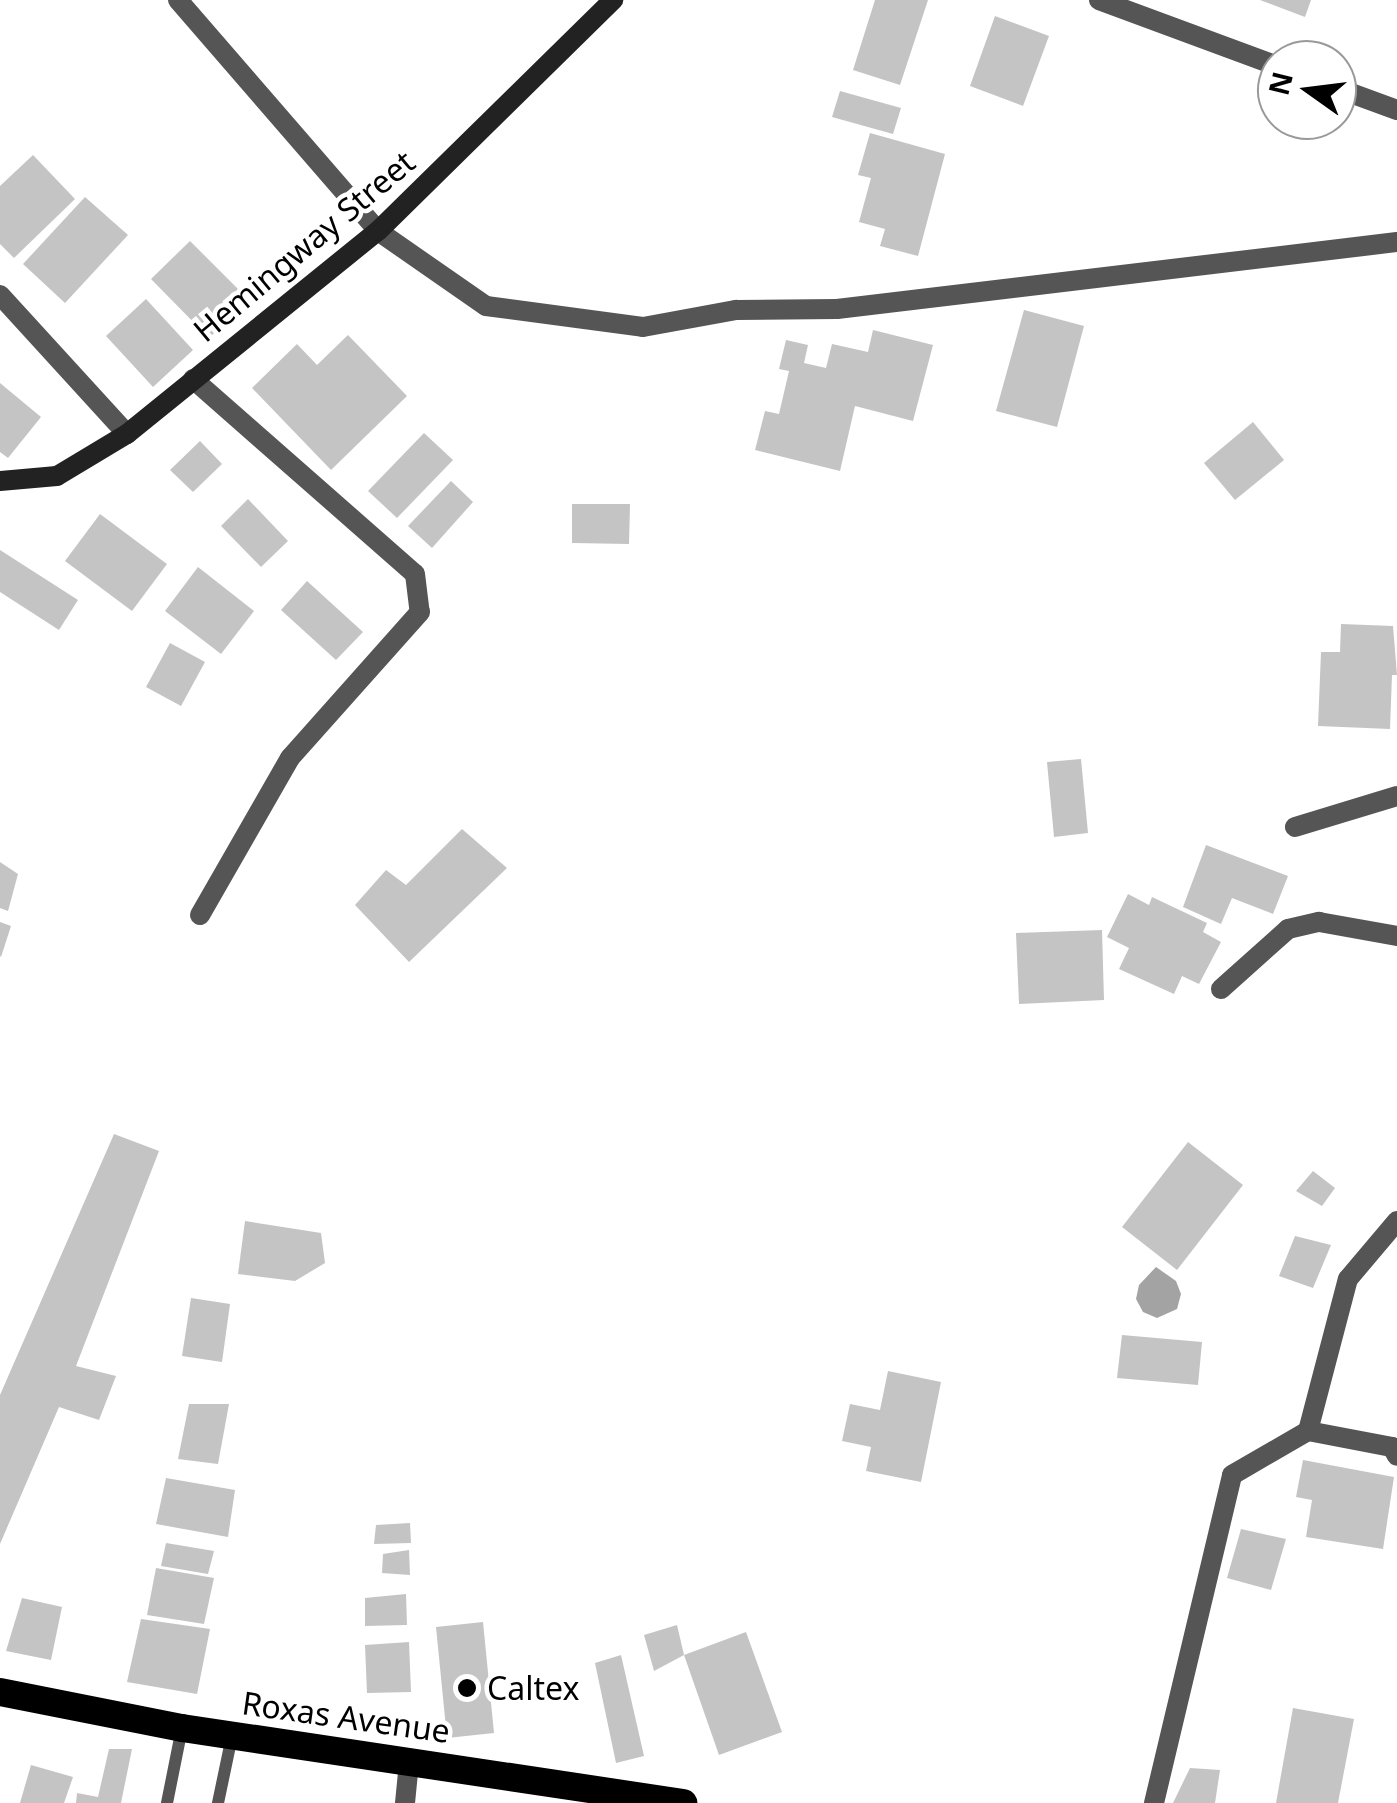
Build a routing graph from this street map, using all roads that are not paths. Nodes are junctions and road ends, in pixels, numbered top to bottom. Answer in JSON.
{"nodes":[{"id":1,"x":178,"y":0,"type":"edge"},
{"id":2,"x":613,"y":0,"type":"edge"},
{"id":3,"x":1098,"y":0,"type":"edge"},
{"id":4,"x":1257,"y":59,"type":"edge"},
{"id":5,"x":1357,"y":95,"type":"edge"},
{"id":6,"x":1397,"y":110,"type":"edge"},
{"id":7,"x":378,"y":231,"type":"junction"},
{"id":8,"x":1397,"y":242,"type":"edge"},
{"id":9,"x":0,"y":294,"type":"edge"},
{"id":10,"x":194,"y":379,"type":"junction"},
{"id":11,"x":127,"y":434,"type":"junction"},
{"id":12,"x":0,"y":481,"type":"edge"},
{"id":13,"x":1397,"y":796,"type":"edge"},
{"id":14,"x":1296,"y":827,"type":"dead end"},
{"id":15,"x":200,"y":915,"type":"dead end"},
{"id":16,"x":1397,"y":936,"type":"edge"},
{"id":17,"x":1221,"y":989,"type":"dead end"},
{"id":18,"x":1397,"y":1221,"type":"edge"},
{"id":19,"x":1308,"y":1431,"type":"junction"},
{"id":20,"x":1397,"y":1456,"type":"edge"},
{"id":21,"x":0,"y":1692,"type":"edge"},
{"id":22,"x":182,"y":1728,"type":"junction"},
{"id":23,"x":232,"y":1736,"type":"junction"},
{"id":24,"x":408,"y":1762,"type":"junction"},
{"id":25,"x":167,"y":1803,"type":"edge"},
{"id":26,"x":218,"y":1803,"type":"edge"},
{"id":27,"x":405,"y":1803,"type":"edge"},
{"id":28,"x":682,"y":1803,"type":"edge"},
{"id":29,"x":1154,"y":1803,"type":"edge"}],
"edges":[{"from":1,"to":7,"type":"street"},
{"from":2,"to":7,"type":"main road","name":"Hemingway Street"},
{"from":3,"to":4,"type":"street"},
{"from":5,"to":6,"type":"street"},
{"from":7,"to":8,"type":"street"},
{"from":7,"to":10,"type":"main road","name":"Hemingway Street"},
{"from":9,"to":11,"type":"street"},
{"from":10,"to":11,"type":"main road","name":"Hemingway Street"},
{"from":10,"to":15,"type":"street"},
{"from":11,"to":12,"type":"main road","name":"Hemingway Street"},
{"from":13,"to":14,"type":"street"},
{"from":16,"to":17,"type":"street"},
{"from":18,"to":19,"type":"street"},
{"from":19,"to":20,"type":"street"},
{"from":19,"to":29,"type":"street"},
{"from":21,"to":22,"type":"highway","name":"Roxas Avenue"},
{"from":22,"to":23,"type":"highway","name":"Roxas Avenue"},
{"from":22,"to":25,"type":"lane"},
{"from":23,"to":24,"type":"highway","name":"Roxas Avenue"},
{"from":23,"to":26,"type":"lane"},
{"from":24,"to":27,"type":"street"},
{"from":24,"to":28,"type":"highway","name":"Roxas Avenue"}]}
